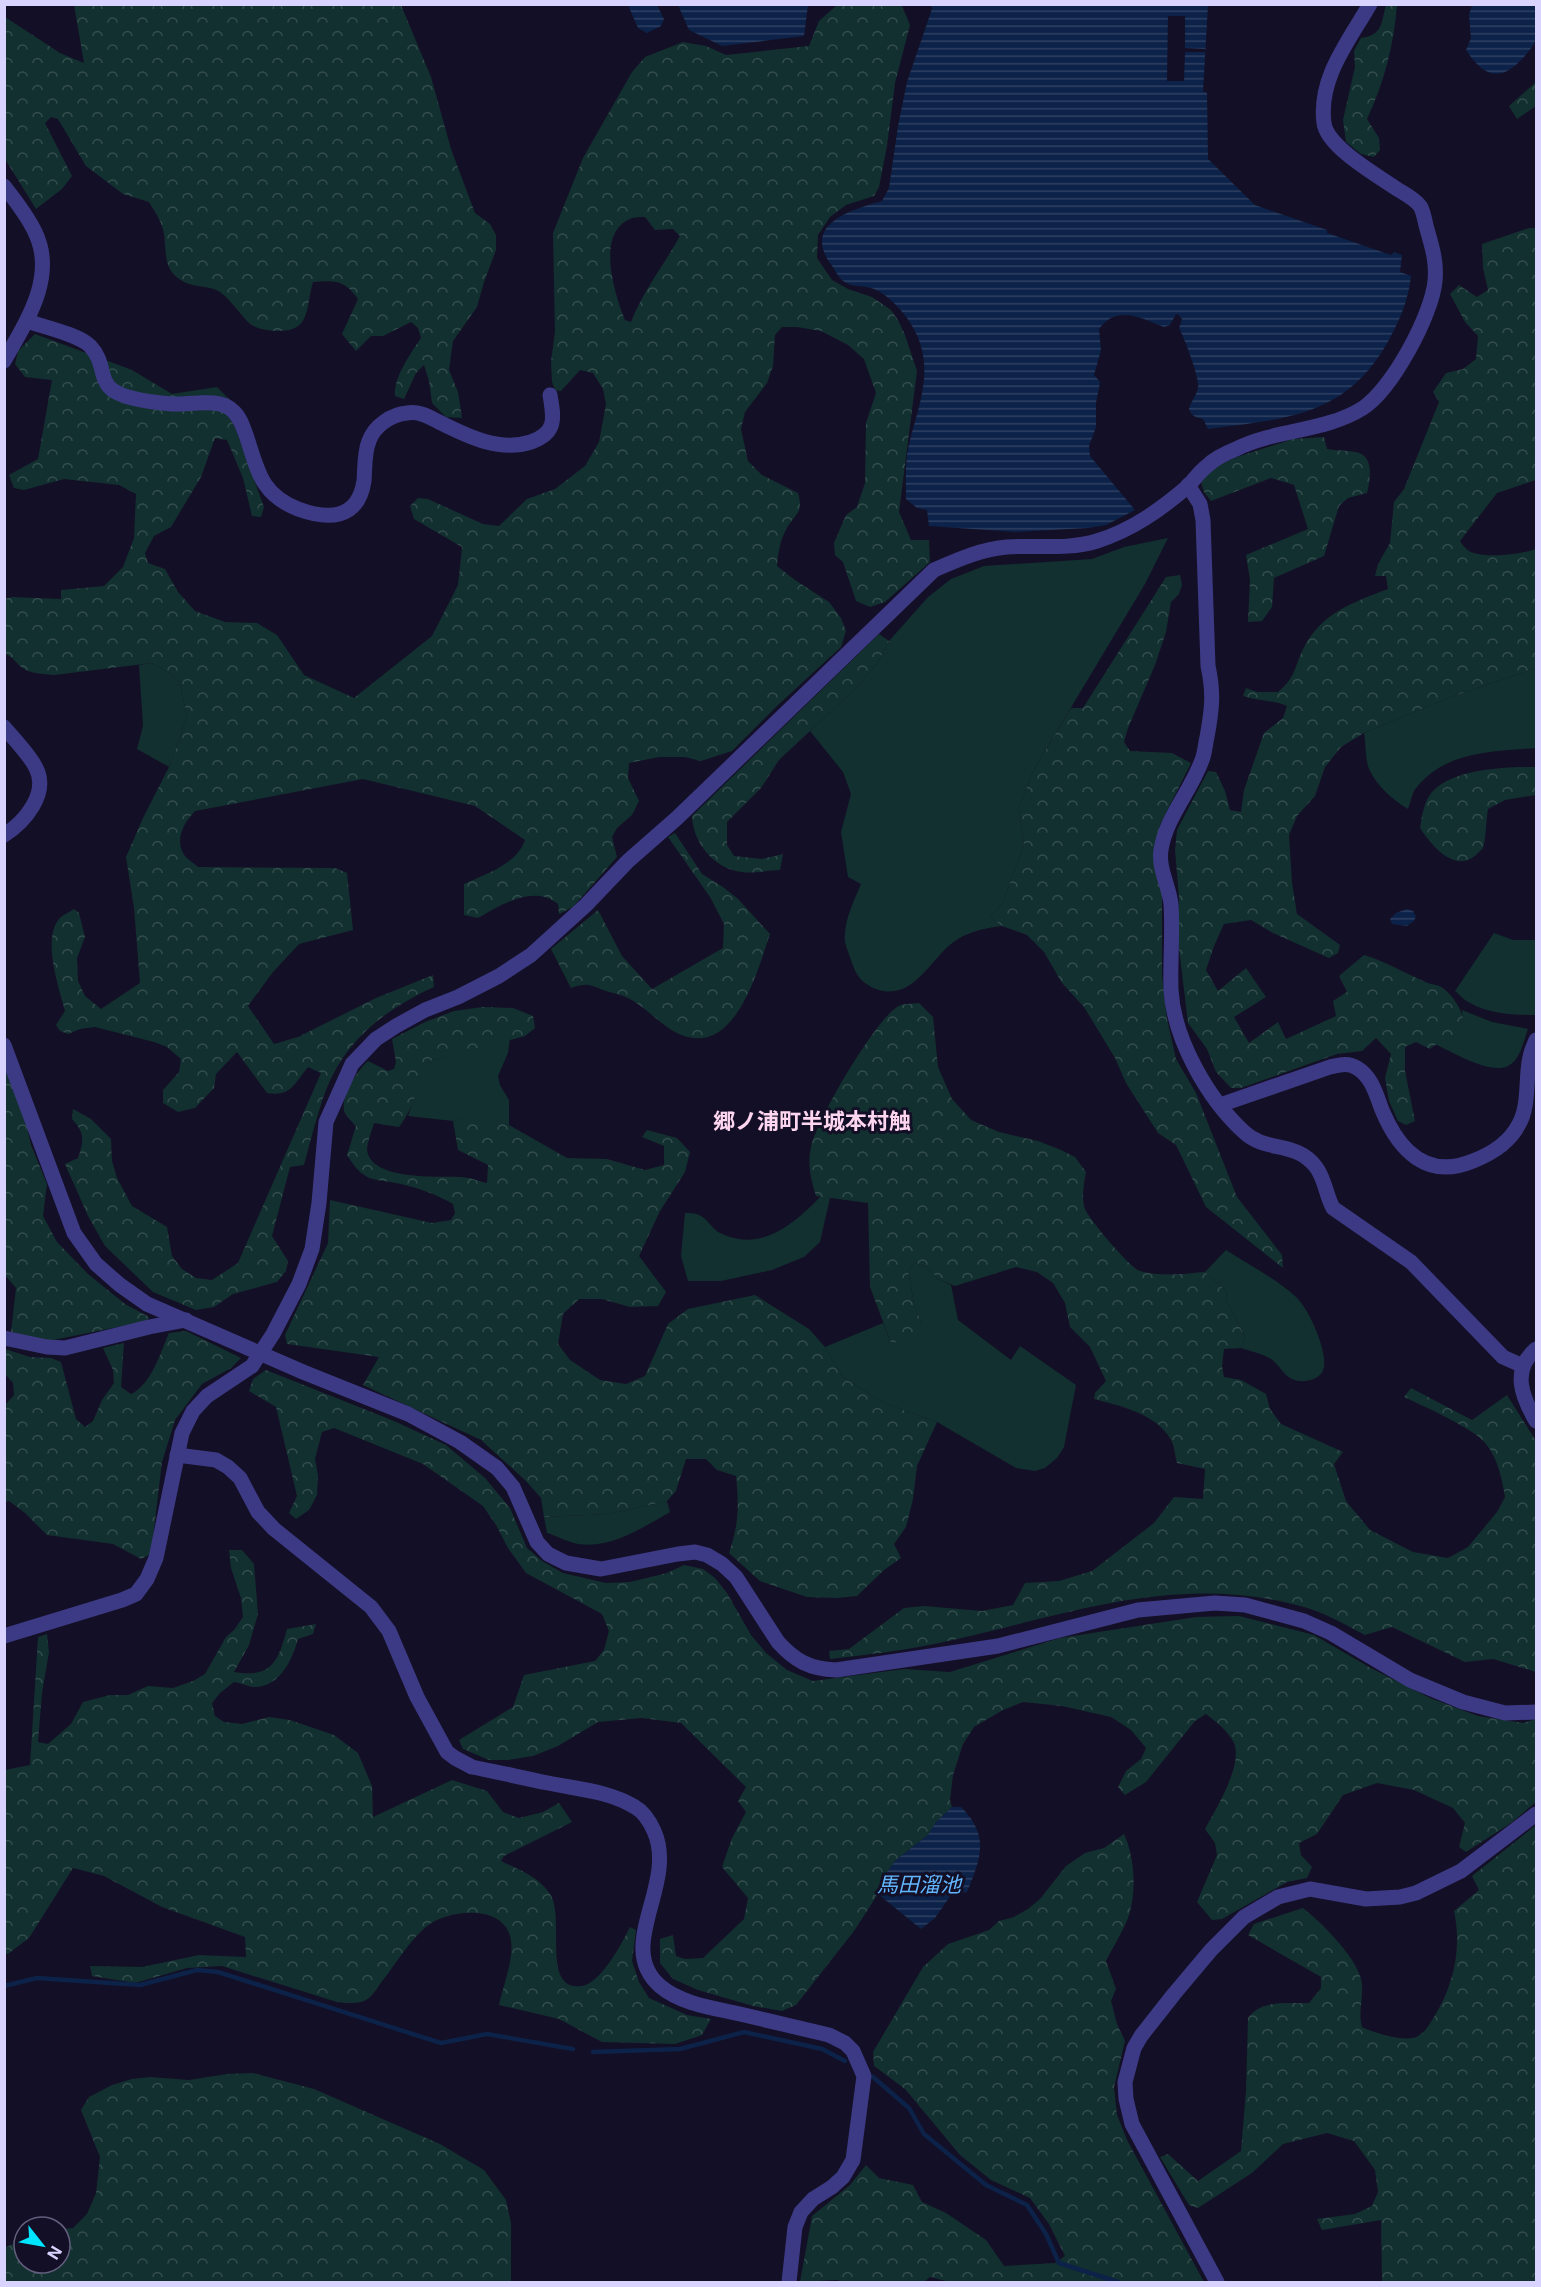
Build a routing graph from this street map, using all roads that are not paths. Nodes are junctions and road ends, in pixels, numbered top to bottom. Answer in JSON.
{"nodes":[{"id":1,"x":1370,"y":4,"type":"edge"},
{"id":2,"x":4,"y":186,"type":"edge"},
{"id":3,"x":27,"y":321,"type":"junction"},
{"id":4,"x":4,"y":361,"type":"edge"},
{"id":5,"x":550,"y":395,"type":"dead end"},
{"id":6,"x":1188,"y":485,"type":"junction"},
{"id":7,"x":4,"y":727,"type":"edge"},
{"id":8,"x":4,"y":835,"type":"edge"},
{"id":9,"x":1536,"y":1040,"type":"edge"},
{"id":10,"x":4,"y":1045,"type":"edge"},
{"id":11,"x":1220,"y":1105,"type":"junction"},
{"id":12,"x":186,"y":1320,"type":"junction"},
{"id":13,"x":4,"y":1338,"type":"edge"},
{"id":14,"x":1536,"y":1349,"type":"edge"},
{"id":15,"x":261,"y":1354,"type":"junction"},
{"id":16,"x":1523,"y":1366,"type":"junction"},
{"id":17,"x":1536,"y":1421,"type":"edge"},
{"id":18,"x":177,"y":1455,"type":"junction"},
{"id":19,"x":4,"y":1636,"type":"edge"},
{"id":20,"x":1536,"y":1712,"type":"edge"},
{"id":21,"x":1536,"y":1814,"type":"edge"},
{"id":22,"x":789,"y":2283,"type":"edge"},
{"id":23,"x":1217,"y":2283,"type":"edge"}],
"edges":[{"from":1,"to":6,"type":"street"},
{"from":2,"to":3,"type":"street"},
{"from":3,"to":4,"type":"street"},
{"from":3,"to":5,"type":"street"},
{"from":6,"to":11,"type":"street"},
{"from":6,"to":15,"type":"street"},
{"from":7,"to":8,"type":"street"},
{"from":9,"to":11,"type":"street"},
{"from":10,"to":12,"type":"street"},
{"from":11,"to":16,"type":"street"},
{"from":12,"to":13,"type":"street"},
{"from":12,"to":15,"type":"street"},
{"from":14,"to":16,"type":"street"},
{"from":15,"to":18,"type":"street"},
{"from":15,"to":20,"type":"street"},
{"from":16,"to":17,"type":"street"},
{"from":18,"to":19,"type":"street"},
{"from":18,"to":22,"type":"street"},
{"from":21,"to":23,"type":"street"}]}
